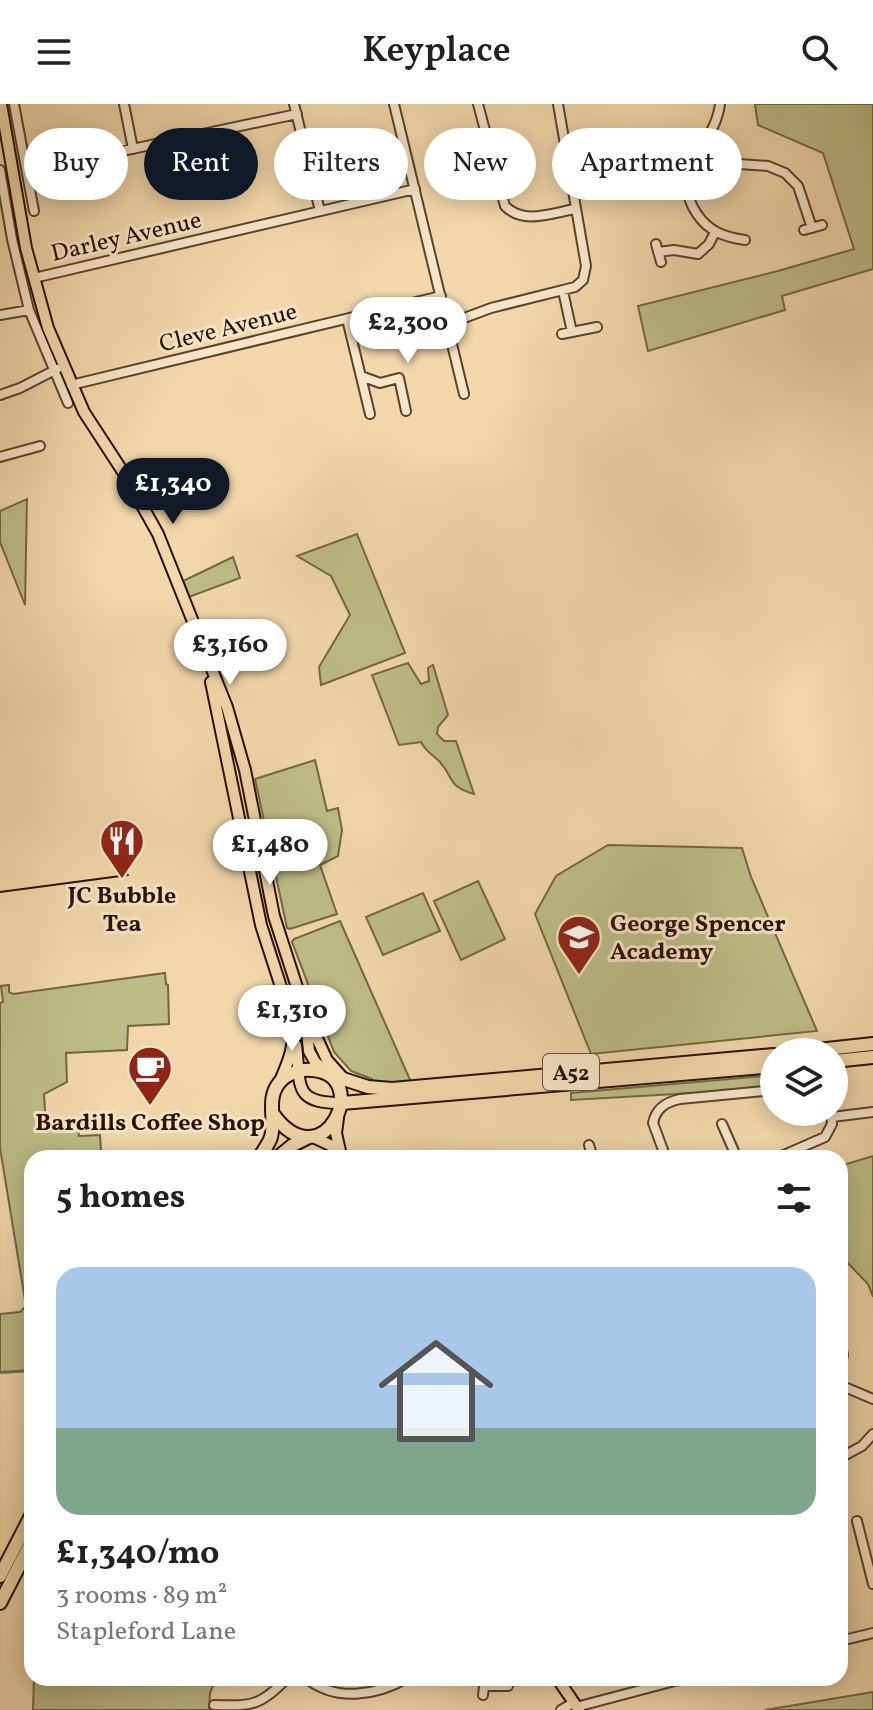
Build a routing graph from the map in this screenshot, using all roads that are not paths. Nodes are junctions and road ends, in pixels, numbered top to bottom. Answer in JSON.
{"nodes":[{"id":1,"x":1,"y":104,"type":"edge"},
{"id":2,"x":14,"y":104,"type":"edge"},
{"id":3,"x":124,"y":104,"type":"edge"},
{"id":4,"x":294,"y":104,"type":"edge"},
{"id":5,"x":394,"y":104,"type":"edge"},
{"id":6,"x":478,"y":104,"type":"edge"},
{"id":7,"x":558,"y":104,"type":"edge"},
{"id":8,"x":720,"y":104,"type":"edge"},
{"id":9,"x":297,"y":114,"type":"junction"},
{"id":10,"x":714,"y":128,"type":"edge"},
{"id":11,"x":133,"y":149,"type":"junction"},
{"id":12,"x":128,"y":150,"type":"edge"},
{"id":13,"x":742,"y":164,"type":"edge"},
{"id":14,"x":0,"y":170,"type":"edge"},
{"id":15,"x":415,"y":189,"type":"junction"},
{"id":16,"x":689,"y":200,"type":"edge"},
{"id":17,"x":575,"y":209,"type":"junction"},
{"id":18,"x":35,"y":211,"type":"dead end"},
{"id":19,"x":320,"y":211,"type":"junction"},
{"id":20,"x":5,"y":227,"type":"edge"},
{"id":21,"x":813,"y":228,"type":"dead end"},
{"id":22,"x":715,"y":232,"type":"junction"},
{"id":23,"x":745,"y":240,"type":"dead end"},
{"id":24,"x":658,"y":253,"type":"dead end"},
{"id":25,"x":34,"y":278,"type":"junction"},
{"id":26,"x":563,"y":291,"type":"junction"},
{"id":27,"x":441,"y":296,"type":"junction"},
{"id":28,"x":29,"y":310,"type":"junction"},
{"id":29,"x":0,"y":315,"type":"edge"},
{"id":30,"x":347,"y":319,"type":"junction"},
{"id":31,"x":448,"y":324,"type":"junction"},
{"id":32,"x":597,"y":327,"type":"dead end"},
{"id":33,"x":58,"y":369,"type":"junction"},
{"id":34,"x":361,"y":376,"type":"junction"},
{"id":35,"x":71,"y":385,"type":"junction"},
{"id":36,"x":464,"y":394,"type":"dead end"},
{"id":37,"x":0,"y":395,"type":"edge"},
{"id":38,"x":68,"y":403,"type":"dead end"},
{"id":39,"x":365,"y":409,"type":"dead end"},
{"id":40,"x":406,"y":411,"type":"dead end"},
{"id":41,"x":33,"y":445,"type":"dead end"},
{"id":42,"x":0,"y":457,"type":"edge"},
{"id":43,"x":205,"y":656,"type":"junction"},
{"id":44,"x":305,"y":1012,"type":"junction"},
{"id":45,"x":295,"y":1038,"type":"junction"},
{"id":46,"x":873,"y":1044,"type":"edge"},
{"id":47,"x":848,"y":1047,"type":"edge"},
{"id":48,"x":760,"y":1056,"type":"edge"},
{"id":49,"x":873,"y":1057,"type":"edge"},
{"id":50,"x":848,"y":1060,"type":"edge"},
{"id":51,"x":760,"y":1067,"type":"edge"},
{"id":52,"x":299,"y":1070,"type":"junction"},
{"id":53,"x":328,"y":1074,"type":"junction"},
{"id":54,"x":280,"y":1081,"type":"junction"},
{"id":55,"x":347,"y":1081,"type":"junction"},
{"id":56,"x":760,"y":1091,"type":"edge"},
{"id":57,"x":342,"y":1103,"type":"junction"},
{"id":58,"x":873,"y":1112,"type":"edge"},
{"id":59,"x":848,"y":1113,"type":"edge"},
{"id":60,"x":273,"y":1114,"type":"junction"},
{"id":61,"x":338,"y":1118,"type":"junction"},
{"id":62,"x":830,"y":1126,"type":"edge"},
{"id":63,"x":727,"y":1127,"type":"dead end"},
{"id":64,"x":311,"y":1137,"type":"junction"},
{"id":65,"x":589,"y":1145,"type":"dead end"},
{"id":66,"x":264,"y":1150,"type":"edge"},
{"id":67,"x":287,"y":1150,"type":"edge"},
{"id":68,"x":333,"y":1150,"type":"edge"},
{"id":69,"x":341,"y":1150,"type":"edge"},
{"id":70,"x":591,"y":1150,"type":"edge"},
{"id":71,"x":663,"y":1150,"type":"edge"},
{"id":72,"x":734,"y":1150,"type":"edge"},
{"id":73,"x":795,"y":1150,"type":"edge"},
{"id":74,"x":848,"y":1388,"type":"edge"},
{"id":75,"x":873,"y":1399,"type":"edge"},
{"id":76,"x":873,"y":1434,"type":"edge"},
{"id":77,"x":848,"y":1454,"type":"edge"},
{"id":78,"x":857,"y":1521,"type":"dead end"},
{"id":79,"x":24,"y":1530,"type":"edge"},
{"id":80,"x":24,"y":1556,"type":"edge"},
{"id":81,"x":0,"y":1576,"type":"edge"},
{"id":82,"x":873,"y":1584,"type":"edge"},
{"id":83,"x":0,"y":1603,"type":"edge"},
{"id":84,"x":873,"y":1633,"type":"edge"},
{"id":85,"x":848,"y":1639,"type":"edge"},
{"id":86,"x":278,"y":1686,"type":"edge"},
{"id":87,"x":318,"y":1686,"type":"edge"},
{"id":88,"x":393,"y":1686,"type":"edge"},
{"id":89,"x":485,"y":1686,"type":"edge"},
{"id":90,"x":508,"y":1686,"type":"dead end"},
{"id":91,"x":562,"y":1686,"type":"edge"},
{"id":92,"x":641,"y":1686,"type":"edge"},
{"id":93,"x":214,"y":1704,"type":"edge"},
{"id":94,"x":576,"y":1707,"type":"edge"},
{"id":95,"x":561,"y":1710,"type":"edge"}],
"edges":[{"from":1,"to":25,"type":"main road"},
{"from":2,"to":18,"type":"street"},
{"from":3,"to":11,"type":"street"},
{"from":4,"to":9,"type":"street"},
{"from":5,"to":15,"type":"street"},
{"from":6,"to":17,"type":"street"},
{"from":7,"to":17,"type":"street"},
{"from":8,"to":10,"type":"street"},
{"from":9,"to":11,"type":"street"},
{"from":9,"to":19,"type":"street"},
{"from":11,"to":12,"type":"street"},
{"from":13,"to":21,"type":"street"},
{"from":14,"to":20,"type":"street"},
{"from":15,"to":19,"type":"street","name":"Darley Avenue"},
{"from":15,"to":27,"type":"street"},
{"from":16,"to":22,"type":"street"},
{"from":17,"to":26,"type":"street"},
{"from":19,"to":25,"type":"street","name":"Darley Avenue"},
{"from":20,"to":28,"type":"street"},
{"from":22,"to":23,"type":"street"},
{"from":22,"to":24,"type":"street"},
{"from":25,"to":33,"type":"main road"},
{"from":26,"to":31,"type":"street"},
{"from":26,"to":32,"type":"street"},
{"from":27,"to":30,"type":"street","name":"Cleve Avenue"},
{"from":27,"to":31,"type":"street"},
{"from":28,"to":29,"type":"street"},
{"from":28,"to":33,"type":"street"},
{"from":30,"to":34,"type":"street"},
{"from":30,"to":35,"type":"street","name":"Cleve Avenue"},
{"from":31,"to":36,"type":"street"},
{"from":33,"to":35,"type":"main road"},
{"from":33,"to":37,"type":"street"},
{"from":33,"to":38,"type":"street"},
{"from":34,"to":39,"type":"street"},
{"from":34,"to":40,"type":"street"},
{"from":35,"to":43,"type":"main road"},
{"from":41,"to":42,"type":"street"},
{"from":43,"to":44,"type":"main road"},
{"from":43,"to":45,"type":"main road"},
{"from":44,"to":53,"type":"main road"},
{"from":44,"to":55,"type":"main road"},
{"from":45,"to":52,"type":"main road"},
{"from":45,"to":54,"type":"main road"},
{"from":46,"to":47,"type":"highway"},
{"from":48,"to":55,"type":"highway","number":"A52"},
{"from":49,"to":50,"type":"highway"},
{"from":51,"to":57,"type":"highway","number":"A52"},
{"from":52,"to":53,"type":"highway"},
{"from":52,"to":54,"type":"highway"},
{"from":52,"to":57,"type":"main road"},
{"from":53,"to":55,"type":"highway","number":"A52"},
{"from":53,"to":57,"type":"highway"},
{"from":54,"to":60,"type":"highway"},
{"from":56,"to":71,"type":"street"},
{"from":57,"to":61,"type":"highway"},
{"from":58,"to":59,"type":"street"},
{"from":60,"to":64,"type":"highway"},
{"from":60,"to":66,"type":"highway"},
{"from":61,"to":64,"type":"highway"},
{"from":61,"to":69,"type":"main road"},
{"from":62,"to":73,"type":"street"},
{"from":63,"to":72,"type":"street"},
{"from":64,"to":67,"type":"highway"},
{"from":64,"to":68,"type":"main road"},
{"from":65,"to":70,"type":"street"},
{"from":74,"to":75,"type":"street"},
{"from":76,"to":77,"type":"street"},
{"from":78,"to":82,"type":"street"},
{"from":79,"to":81,"type":"highway"},
{"from":80,"to":83,"type":"highway"},
{"from":84,"to":85,"type":"street"},
{"from":86,"to":93,"type":"street"},
{"from":87,"to":88,"type":"street"},
{"from":89,"to":90,"type":"street"},
{"from":91,"to":94,"type":"main road"},
{"from":92,"to":94,"type":"street"},
{"from":94,"to":95,"type":"street"}]}
